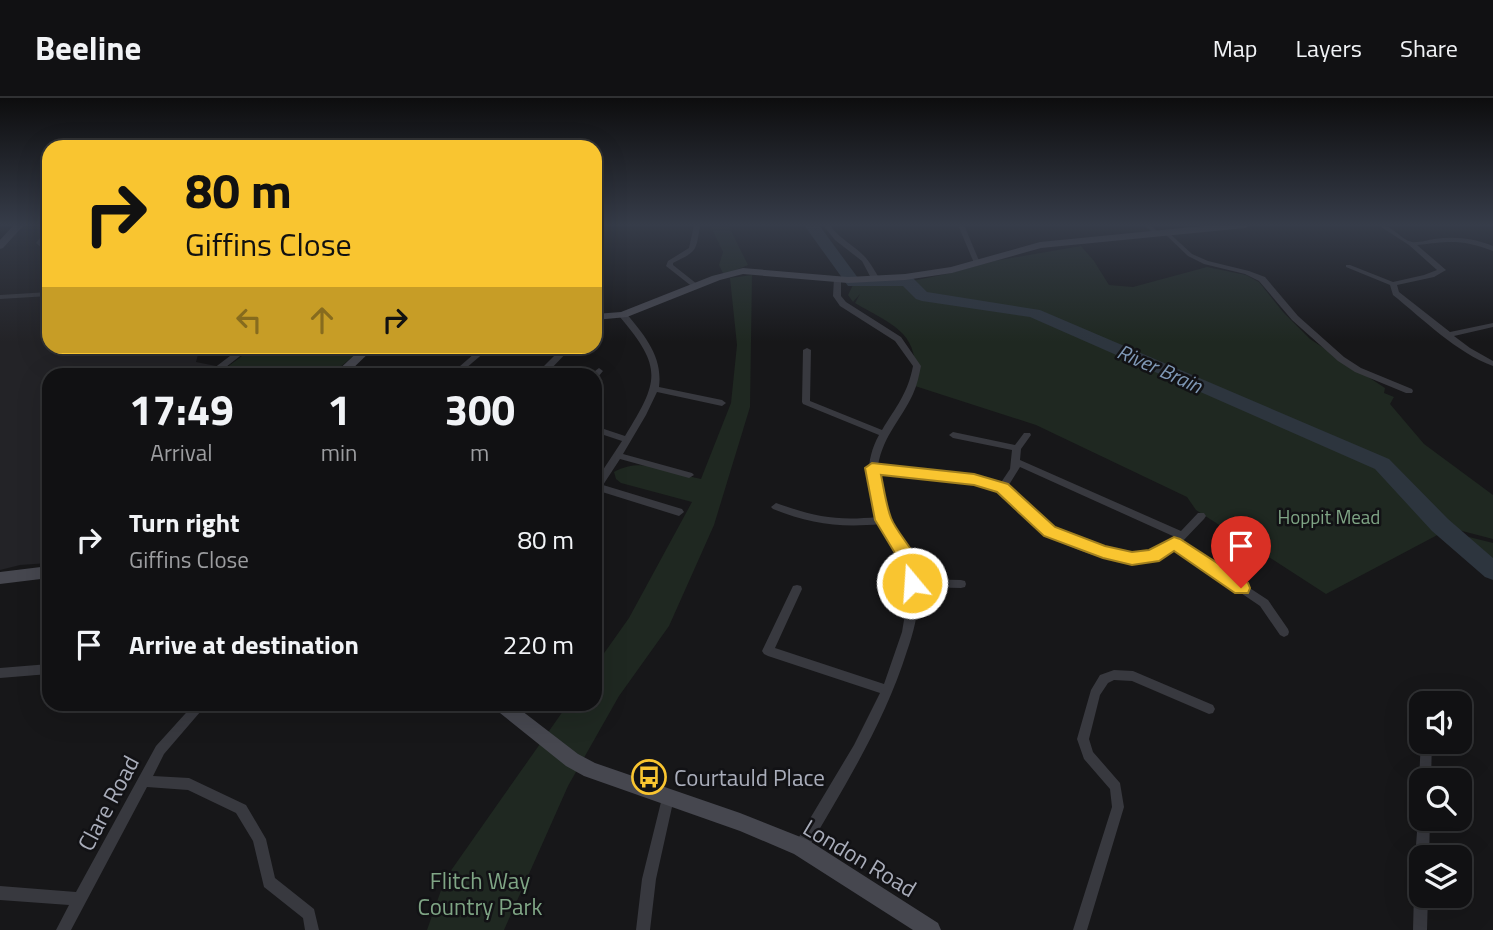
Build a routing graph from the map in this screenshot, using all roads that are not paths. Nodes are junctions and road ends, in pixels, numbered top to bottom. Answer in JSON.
{"nodes":[{"id":1,"x":670,"y":264,"type":"edge"},
{"id":2,"x":867,"y":264,"type":"edge"},
{"id":3,"x":974,"y":264,"type":"edge"},
{"id":4,"x":1210,"y":264,"type":"edge"},
{"id":5,"x":1435,"y":264,"type":"edge"},
{"id":6,"x":1348,"y":266,"type":"dead end"},
{"id":7,"x":875,"y":278,"type":"junction"},
{"id":8,"x":848,"y":280,"type":"junction"},
{"id":9,"x":1393,"y":284,"type":"junction"},
{"id":10,"x":694,"y":286,"type":"junction"},
{"id":11,"x":42,"y":294,"type":"edge"},
{"id":12,"x":0,"y":297,"type":"edge"},
{"id":13,"x":623,"y":315,"type":"junction"},
{"id":14,"x":602,"y":316,"type":"edge"},
{"id":15,"x":1493,"y":324,"type":"edge"},
{"id":16,"x":1447,"y":335,"type":"junction"},
{"id":17,"x":807,"y":350,"type":"dead end"},
{"id":18,"x":238,"y":354,"type":"edge"},
{"id":19,"x":362,"y":354,"type":"edge"},
{"id":20,"x":479,"y":354,"type":"edge"},
{"id":21,"x":561,"y":354,"type":"edge"},
{"id":22,"x":1493,"y":364,"type":"edge"},
{"id":23,"x":220,"y":368,"type":"edge"},
{"id":24,"x":347,"y":368,"type":"edge"},
{"id":25,"x":462,"y":368,"type":"edge"},
{"id":26,"x":547,"y":368,"type":"edge"},
{"id":27,"x":656,"y":389,"type":"junction"},
{"id":28,"x":1409,"y":391,"type":"dead end"},
{"id":29,"x":722,"y":403,"type":"dead end"},
{"id":30,"x":602,"y":431,"type":"edge"},
{"id":31,"x":884,"y":433,"type":"junction"},
{"id":32,"x":953,"y":435,"type":"dead end"},
{"id":33,"x":1027,"y":435,"type":"dead end"},
{"id":34,"x":627,"y":440,"type":"junction"},
{"id":35,"x":1017,"y":448,"type":"junction"},
{"id":36,"x":619,"y":456,"type":"junction"},
{"id":37,"x":1017,"y":462,"type":"junction"},
{"id":38,"x":872,"y":468,"type":"junction"},
{"id":39,"x":689,"y":475,"type":"dead end"},
{"id":40,"x":602,"y":480,"type":"edge"},
{"id":41,"x":1002,"y":488,"type":"junction"},
{"id":42,"x":602,"y":490,"type":"edge"},
{"id":43,"x":776,"y":507,"type":"dead end"},
{"id":44,"x":679,"y":512,"type":"dead end"},
{"id":45,"x":1201,"y":516,"type":"dead end"},
{"id":46,"x":883,"y":520,"type":"junction"},
{"id":47,"x":1177,"y":539,"type":"junction"},
{"id":48,"x":42,"y":573,"type":"edge"},
{"id":49,"x":0,"y":578,"type":"edge"},
{"id":50,"x":912,"y":583,"type":"junction"},
{"id":51,"x":961,"y":584,"type":"dead end"},
{"id":52,"x":797,"y":589,"type":"dead end"},
{"id":53,"x":1284,"y":632,"type":"dead end"},
{"id":54,"x":42,"y":670,"type":"edge"},
{"id":55,"x":0,"y":673,"type":"edge"},
{"id":56,"x":888,"y":690,"type":"junction"},
{"id":57,"x":1209,"y":709,"type":"dead end"},
{"id":58,"x":195,"y":711,"type":"edge"},
{"id":59,"x":509,"y":711,"type":"edge"},
{"id":60,"x":144,"y":781,"type":"junction"},
{"id":61,"x":668,"y":798,"type":"junction"},
{"id":62,"x":801,"y":847,"type":"junction"},
{"id":63,"x":0,"y":893,"type":"edge"},
{"id":64,"x":80,"y":899,"type":"junction"},
{"id":65,"x":1421,"y":908,"type":"edge"},
{"id":66,"x":63,"y":930,"type":"edge"},
{"id":67,"x":312,"y":930,"type":"edge"},
{"id":68,"x":643,"y":930,"type":"edge"},
{"id":69,"x":931,"y":930,"type":"edge"},
{"id":70,"x":1080,"y":930,"type":"edge"},
{"id":71,"x":1420,"y":930,"type":"edge"}],
"edges":[{"from":1,"to":10,"type":"street"},
{"from":2,"to":7,"type":"street"},
{"from":3,"to":7,"type":"street"},
{"from":4,"to":28,"type":"street"},
{"from":5,"to":9,"type":"street"},
{"from":6,"to":9,"type":"street"},
{"from":7,"to":8,"type":"street"},
{"from":8,"to":10,"type":"street"},
{"from":8,"to":31,"type":"street"},
{"from":9,"to":16,"type":"street"},
{"from":10,"to":13,"type":"street"},
{"from":11,"to":12,"type":"street"},
{"from":13,"to":14,"type":"street"},
{"from":13,"to":27,"type":"street"},
{"from":15,"to":16,"type":"street"},
{"from":16,"to":22,"type":"street"},
{"from":17,"to":31,"type":"street"},
{"from":18,"to":23,"type":"street"},
{"from":19,"to":24,"type":"street"},
{"from":20,"to":25,"type":"street"},
{"from":21,"to":26,"type":"street"},
{"from":27,"to":29,"type":"street"},
{"from":27,"to":34,"type":"street"},
{"from":30,"to":34,"type":"street"},
{"from":31,"to":38,"type":"street"},
{"from":32,"to":35,"type":"street"},
{"from":33,"to":35,"type":"street"},
{"from":34,"to":36,"type":"street"},
{"from":35,"to":37,"type":"street"},
{"from":36,"to":39,"type":"street"},
{"from":36,"to":40,"type":"street"},
{"from":37,"to":41,"type":"street"},
{"from":37,"to":47,"type":"street"},
{"from":38,"to":41,"type":"street"},
{"from":38,"to":46,"type":"street"},
{"from":41,"to":47,"type":"street"},
{"from":42,"to":44,"type":"street"},
{"from":43,"to":46,"type":"street"},
{"from":45,"to":47,"type":"street"},
{"from":46,"to":50,"type":"street"},
{"from":47,"to":53,"type":"street"},
{"from":48,"to":49,"type":"street"},
{"from":50,"to":51,"type":"street"},
{"from":50,"to":56,"type":"street"},
{"from":52,"to":56,"type":"street"},
{"from":54,"to":55,"type":"street"},
{"from":56,"to":62,"type":"street"},
{"from":57,"to":70,"type":"street"},
{"from":58,"to":60,"type":"street","name":"Clare Road"},
{"from":59,"to":61,"type":"street","name":"London Road"},
{"from":60,"to":64,"type":"street","name":"Clare Road"},
{"from":60,"to":67,"type":"street"},
{"from":61,"to":62,"type":"street","name":"London Road"},
{"from":61,"to":68,"type":"street"},
{"from":62,"to":69,"type":"street","name":"London Road"},
{"from":63,"to":64,"type":"street"},
{"from":64,"to":66,"type":"street","name":"Clare Road"},
{"from":65,"to":71,"type":"street"}]}
